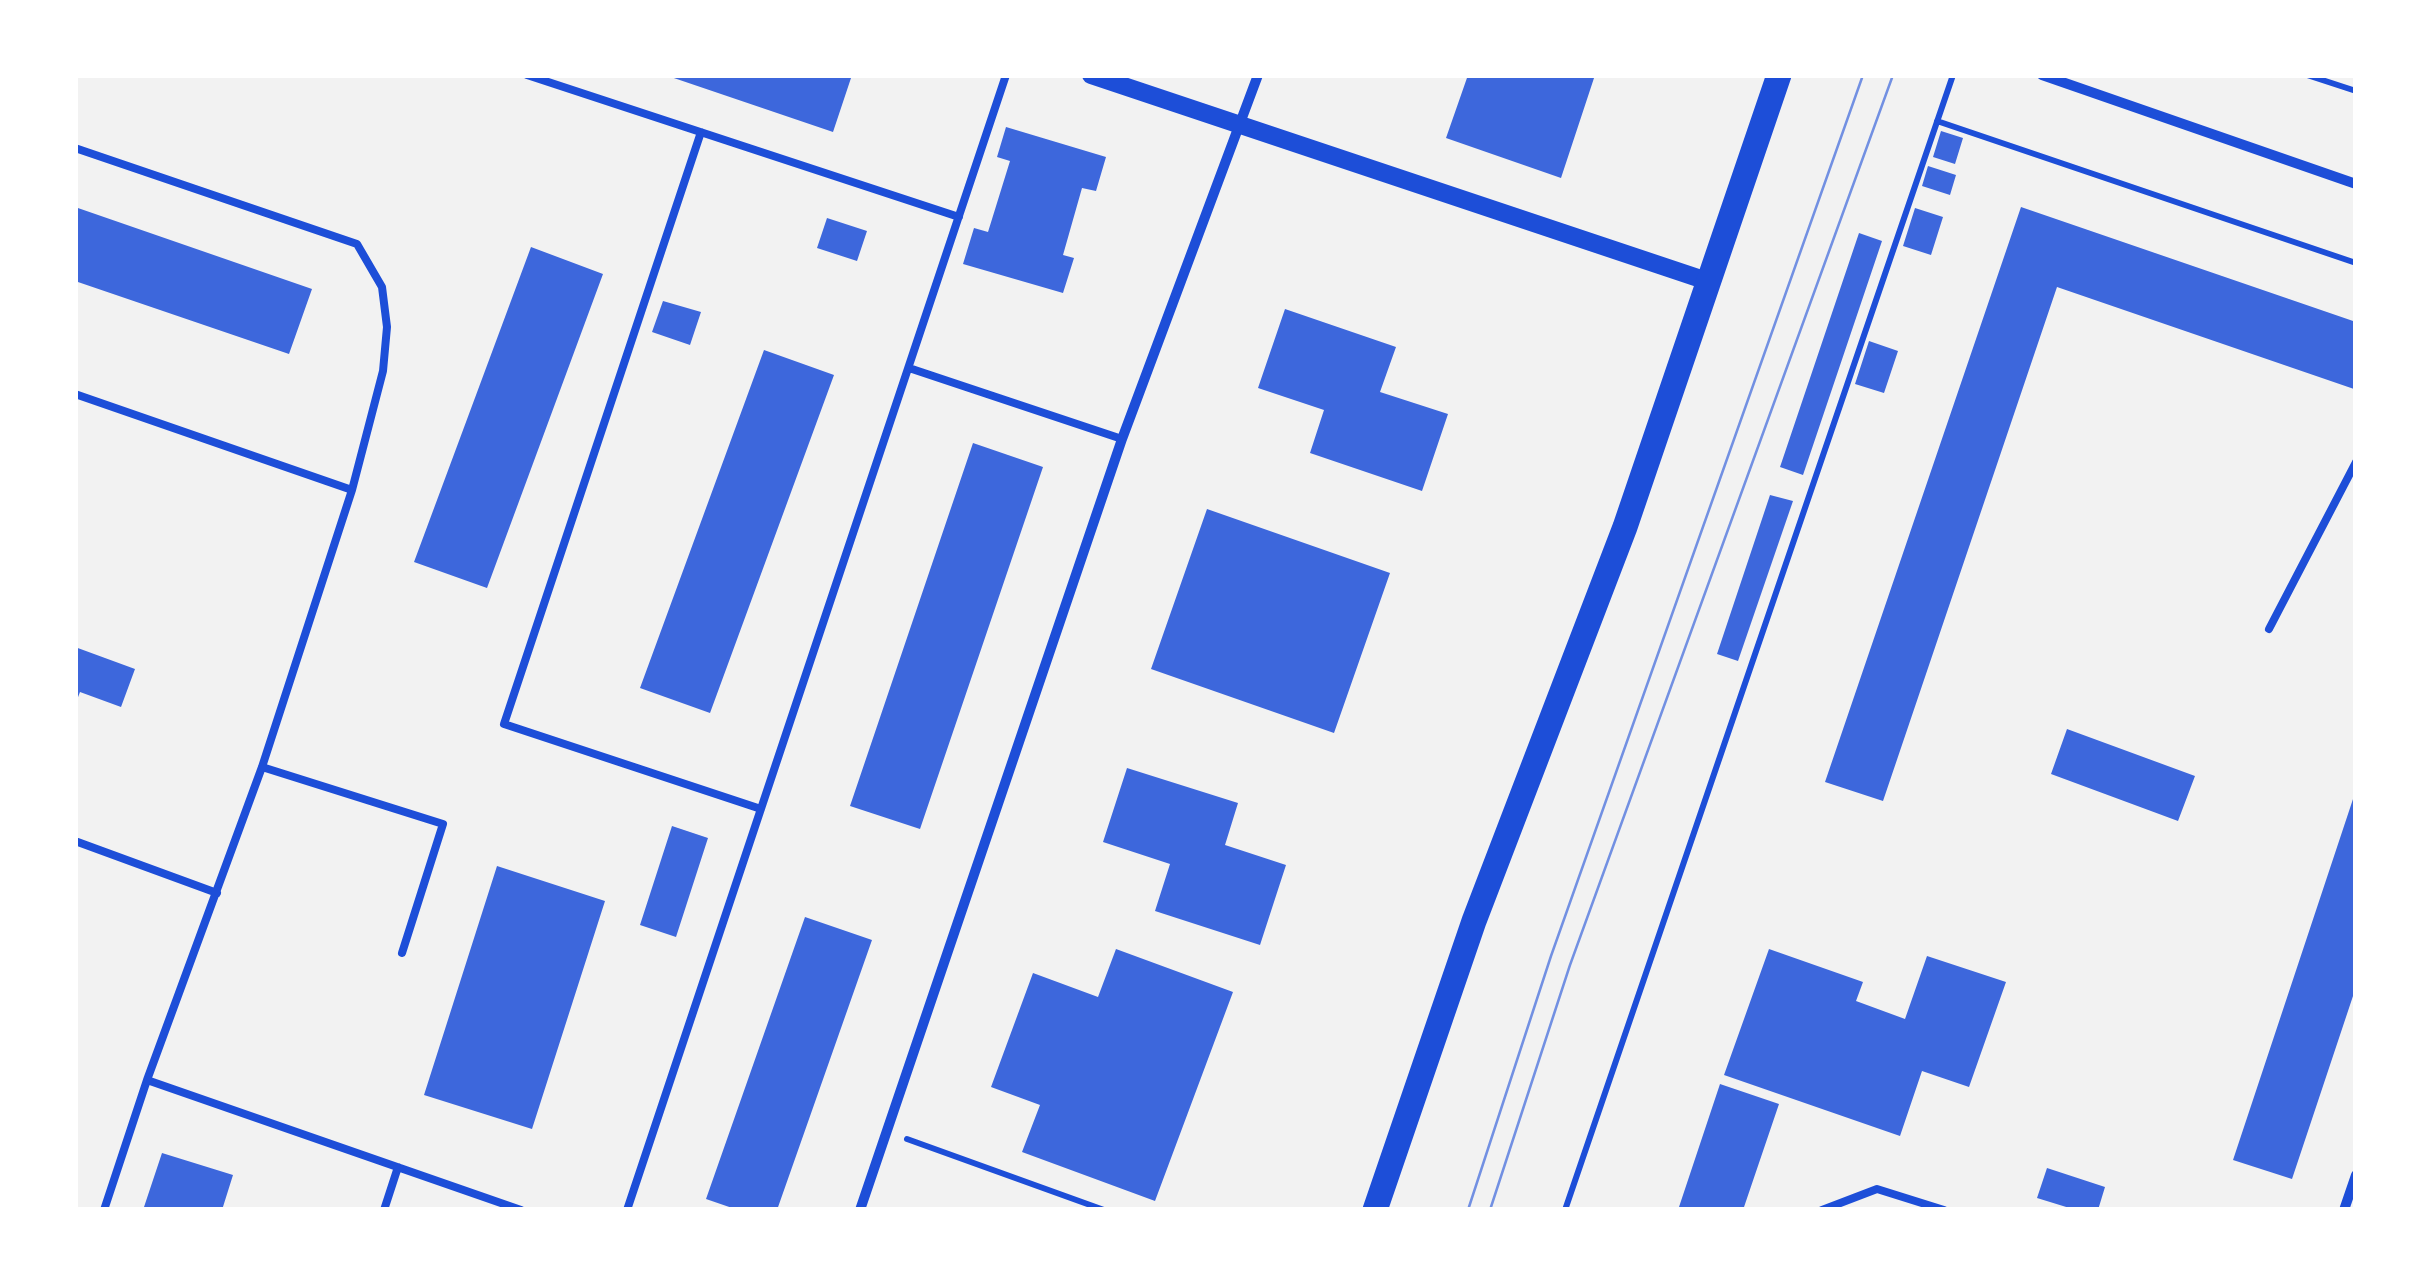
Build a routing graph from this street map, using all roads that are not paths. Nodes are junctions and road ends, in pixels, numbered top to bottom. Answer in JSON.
{"nodes":[{"id":1,"x":527,"y":75,"type":"edge"},
{"id":2,"x":1006,"y":75,"type":"edge"},
{"id":3,"x":1092,"y":75,"type":"edge"},
{"id":4,"x":1258,"y":75,"type":"edge"},
{"id":5,"x":1779,"y":75,"type":"edge"},
{"id":6,"x":2042,"y":75,"type":"edge"},
{"id":7,"x":1240,"y":126,"type":"junction"},
{"id":8,"x":701,"y":132,"type":"junction"},
{"id":9,"x":75,"y":148,"type":"edge"},
{"id":10,"x":2356,"y":184,"type":"edge"},
{"id":11,"x":959,"y":217,"type":"junction"},
{"id":12,"x":1710,"y":282,"type":"junction"},
{"id":13,"x":909,"y":368,"type":"junction"},
{"id":14,"x":75,"y":394,"type":"edge"},
{"id":15,"x":1122,"y":439,"type":"junction"},
{"id":16,"x":2356,"y":462,"type":"edge"},
{"id":17,"x":352,"y":490,"type":"junction"},
{"id":18,"x":2269,"y":629,"type":"dead end"},
{"id":19,"x":262,"y":767,"type":"junction"},
{"id":20,"x":761,"y":810,"type":"junction"},
{"id":21,"x":75,"y":842,"type":"edge"},
{"id":22,"x":216,"y":893,"type":"junction"},
{"id":23,"x":402,"y":953,"type":"dead end"},
{"id":24,"x":147,"y":1080,"type":"junction"},
{"id":25,"x":398,"y":1167,"type":"junction"},
{"id":26,"x":2356,"y":1174,"type":"edge"},
{"id":27,"x":104,"y":1210,"type":"edge"},
{"id":28,"x":384,"y":1210,"type":"edge"},
{"id":29,"x":520,"y":1210,"type":"edge"},
{"id":30,"x":628,"y":1210,"type":"edge"},
{"id":31,"x":860,"y":1210,"type":"edge"},
{"id":32,"x":1375,"y":1210,"type":"edge"},
{"id":33,"x":1822,"y":1210,"type":"edge"},
{"id":34,"x":1944,"y":1210,"type":"edge"},
{"id":35,"x":2344,"y":1210,"type":"edge"}],
"edges":[{"from":1,"to":8,"type":"lane"},
{"from":2,"to":11,"type":"lane"},
{"from":3,"to":7,"type":"street"},
{"from":4,"to":7,"type":"street"},
{"from":5,"to":12,"type":"main road"},
{"from":6,"to":10,"type":"street"},
{"from":7,"to":12,"type":"street"},
{"from":7,"to":15,"type":"street"},
{"from":8,"to":11,"type":"lane"},
{"from":8,"to":20,"type":"lane"},
{"from":9,"to":17,"type":"lane"},
{"from":11,"to":13,"type":"lane"},
{"from":12,"to":32,"type":"main road"},
{"from":13,"to":15,"type":"lane"},
{"from":13,"to":20,"type":"lane"},
{"from":14,"to":17,"type":"lane"},
{"from":15,"to":31,"type":"street"},
{"from":16,"to":18,"type":"lane"},
{"from":17,"to":19,"type":"lane"},
{"from":19,"to":22,"type":"lane"},
{"from":19,"to":23,"type":"lane"},
{"from":20,"to":30,"type":"lane"},
{"from":21,"to":22,"type":"lane"},
{"from":22,"to":24,"type":"lane"},
{"from":24,"to":25,"type":"lane"},
{"from":24,"to":27,"type":"lane"},
{"from":25,"to":28,"type":"lane"},
{"from":25,"to":29,"type":"lane"},
{"from":26,"to":35,"type":"street"},
{"from":33,"to":34,"type":"lane"}]}
